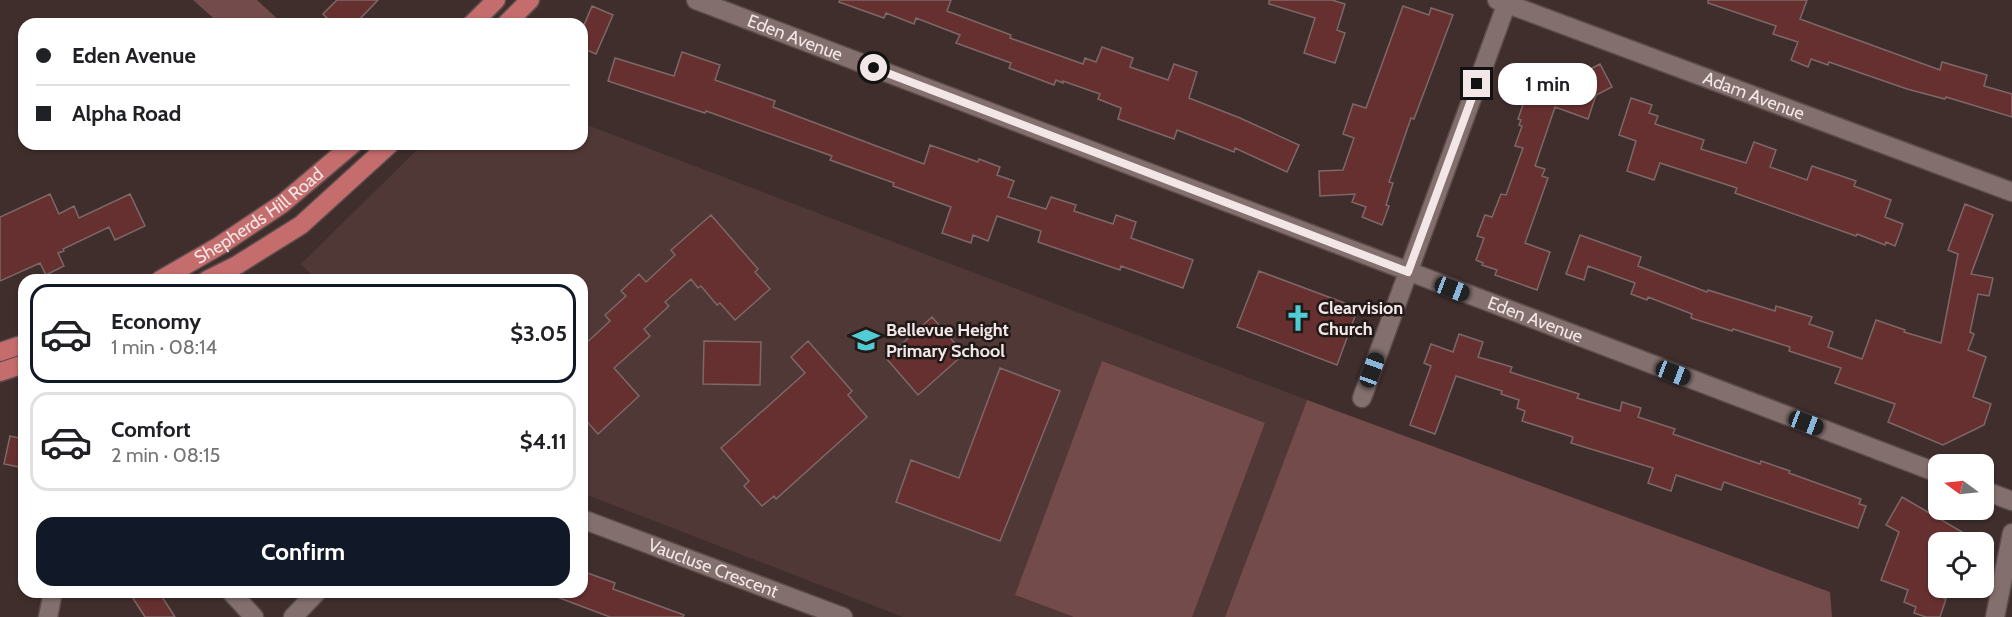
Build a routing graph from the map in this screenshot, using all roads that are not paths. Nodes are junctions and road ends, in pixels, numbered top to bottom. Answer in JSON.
{"nodes":[{"id":1,"x":496,"y":0,"type":"edge"},
{"id":2,"x":530,"y":0,"type":"edge"},
{"id":3,"x":696,"y":0,"type":"edge"},
{"id":4,"x":1504,"y":1,"type":"edge"},
{"id":5,"x":478,"y":18,"type":"edge"},
{"id":6,"x":512,"y":18,"type":"edge"},
{"id":7,"x":345,"y":150,"type":"edge"},
{"id":8,"x":383,"y":150,"type":"edge"},
{"id":9,"x":2012,"y":192,"type":"edge"},
{"id":10,"x":1408,"y":272,"type":"junction"},
{"id":11,"x":170,"y":274,"type":"edge"},
{"id":12,"x":219,"y":274,"type":"edge"},
{"id":13,"x":18,"y":346,"type":"edge"},
{"id":14,"x":0,"y":352,"type":"edge"},
{"id":15,"x":18,"y":366,"type":"edge"},
{"id":16,"x":0,"y":372,"type":"edge"},
{"id":17,"x":1362,"y":398,"type":"dead end"},
{"id":18,"x":1928,"y":469,"type":"edge"},
{"id":19,"x":1994,"y":494,"type":"edge"},
{"id":20,"x":2012,"y":501,"type":"edge"},
{"id":21,"x":588,"y":521,"type":"edge"},
{"id":22,"x":2012,"y":533,"type":"edge"},
{"id":23,"x":52,"y":598,"type":"edge"},
{"id":24,"x":237,"y":598,"type":"edge"},
{"id":25,"x":311,"y":598,"type":"edge"},
{"id":26,"x":48,"y":617,"type":"edge"},
{"id":27,"x":254,"y":617,"type":"edge"},
{"id":28,"x":293,"y":617,"type":"edge"},
{"id":29,"x":843,"y":617,"type":"edge"},
{"id":30,"x":1995,"y":617,"type":"edge"}],
"edges":[{"from":1,"to":5,"type":"main road"},
{"from":2,"to":6,"type":"main road"},
{"from":3,"to":10,"type":"street","name":"Eden Avenue"},
{"from":4,"to":9,"type":"street","name":"Adam Avenue"},
{"from":4,"to":10,"type":"street"},
{"from":7,"to":11,"type":"main road","name":"Shepherds Hill Road"},
{"from":8,"to":12,"type":"main road","name":"Shepherds Hill Road"},
{"from":10,"to":17,"type":"street"},
{"from":10,"to":18,"type":"street","name":"Eden Avenue"},
{"from":13,"to":14,"type":"main road"},
{"from":15,"to":16,"type":"main road"},
{"from":19,"to":20,"type":"street"},
{"from":21,"to":29,"type":"street","name":"Vaucluse Crescent"},
{"from":22,"to":30,"type":"street"},
{"from":23,"to":26,"type":"street"},
{"from":24,"to":27,"type":"street"},
{"from":25,"to":28,"type":"street"}]}
